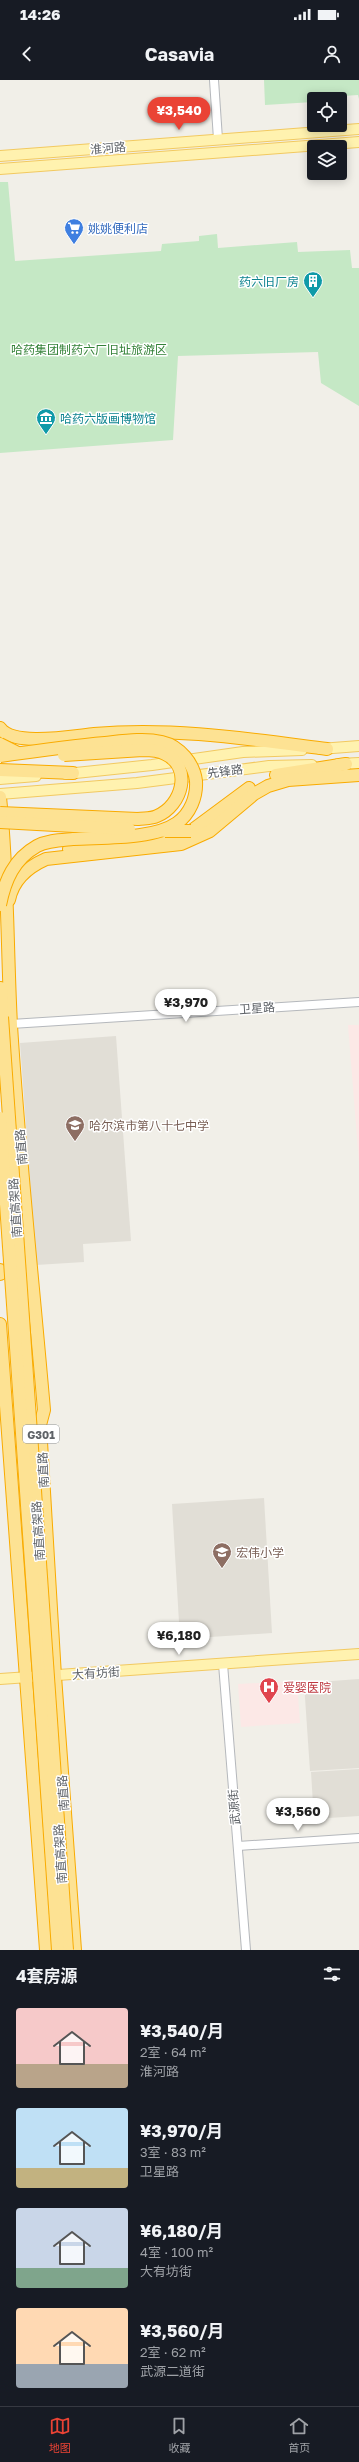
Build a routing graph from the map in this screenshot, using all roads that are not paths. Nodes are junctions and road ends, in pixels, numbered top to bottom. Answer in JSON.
{"nodes":[{"id":1,"x":214,"y":80,"type":"edge"},
{"id":2,"x":359,"y":129,"type":"edge"},
{"id":3,"x":218,"y":139,"type":"junction"},
{"id":4,"x":359,"y":142,"type":"edge"},
{"id":5,"x":0,"y":156,"type":"edge"},
{"id":6,"x":0,"y":169,"type":"edge"},
{"id":7,"x":1,"y":731,"type":"edge"},
{"id":8,"x":0,"y":744,"type":"edge"},
{"id":9,"x":359,"y":746,"type":"edge"},
{"id":10,"x":327,"y":749,"type":"junction"},
{"id":11,"x":0,"y":756,"type":"edge"},
{"id":12,"x":359,"y":763,"type":"edge"},
{"id":13,"x":346,"y":764,"type":"junction"},
{"id":14,"x":0,"y":770,"type":"edge"},
{"id":15,"x":73,"y":773,"type":"junction"},
{"id":16,"x":359,"y":775,"type":"edge"},
{"id":17,"x":0,"y":779,"type":"edge"},
{"id":18,"x":0,"y":794,"type":"edge"},
{"id":19,"x":0,"y":797,"type":"edge"},
{"id":20,"x":0,"y":813,"type":"edge"},
{"id":21,"x":0,"y":822,"type":"edge"},
{"id":22,"x":191,"y":831,"type":"junction"},
{"id":23,"x":21,"y":859,"type":"junction"},
{"id":24,"x":0,"y":905,"type":"edge"},
{"id":25,"x":3,"y":919,"type":"edge"},
{"id":26,"x":0,"y":946,"type":"edge"},
{"id":27,"x":1,"y":960,"type":"edge"},
{"id":28,"x":359,"y":1002,"type":"edge"},
{"id":29,"x":7,"y":1020,"type":"junction"},
{"id":30,"x":0,"y":1118,"type":"edge"},
{"id":31,"x":0,"y":1324,"type":"edge"},
{"id":32,"x":0,"y":1327,"type":"edge"},
{"id":33,"x":44,"y":1410,"type":"junction"},
{"id":34,"x":359,"y":1654,"type":"edge"},
{"id":35,"x":223,"y":1664,"type":"junction"},
{"id":36,"x":54,"y":1676,"type":"junction"},
{"id":37,"x":26,"y":1677,"type":"junction"},
{"id":38,"x":0,"y":1679,"type":"edge"},
{"id":39,"x":359,"y":1838,"type":"edge"},
{"id":40,"x":238,"y":1846,"type":"junction"},
{"id":41,"x":46,"y":1950,"type":"edge"},
{"id":42,"x":58,"y":1950,"type":"edge"},
{"id":43,"x":66,"y":1950,"type":"edge"},
{"id":44,"x":75,"y":1950,"type":"edge"},
{"id":45,"x":246,"y":1950,"type":"edge"}],
"edges":[{"from":1,"to":3,"type":"street"},
{"from":2,"to":3,"type":"main road","name":"淮河路"},
{"from":3,"to":5,"type":"main road","name":"淮河路"},
{"from":4,"to":6,"type":"main road","name":"淮河路"},
{"from":7,"to":10,"type":"highway"},
{"from":8,"to":20,"type":"highway","bridge":true},
{"from":9,"to":10,"type":"main road"},
{"from":10,"to":15,"type":"main road"},
{"from":11,"to":23,"type":"highway","bridge":true},
{"from":12,"to":13,"type":"main road","name":"先锋路"},
{"from":13,"to":18,"type":"main road","name":"先锋路"},
{"from":13,"to":22,"type":"highway"},
{"from":14,"to":15,"type":"highway"},
{"from":15,"to":17,"type":"main road"},
{"from":16,"to":25,"type":"highway"},
{"from":19,"to":25,"type":"highway"},
{"from":21,"to":22,"type":"highway","bridge":true},
{"from":22,"to":23,"type":"highway","bridge":true},
{"from":23,"to":24,"type":"highway","bridge":true},
{"from":25,"to":29,"type":"highway","name":"南直路","number":"G301"},
{"from":26,"to":27,"type":"highway"},
{"from":27,"to":29,"type":"highway"},
{"from":27,"to":33,"type":"highway"},
{"from":28,"to":29,"type":"street","name":"卫星路"},
{"from":29,"to":33,"type":"highway","name":"南直路","number":"G301"},
{"from":29,"to":43,"type":"highway","name":"南直高架路","bridge":true},
{"from":30,"to":42,"type":"highway","name":"南直高架路","bridge":true},
{"from":31,"to":32,"type":"highway","number":"G301"},
{"from":32,"to":37,"type":"highway","number":"G301"},
{"from":33,"to":36,"type":"highway","name":"南直路","number":"G301"},
{"from":34,"to":35,"type":"main road","name":"大有坊街"},
{"from":35,"to":36,"type":"main road","name":"大有坊街"},
{"from":35,"to":40,"type":"street","name":"武源街"},
{"from":36,"to":37,"type":"main road","name":"大有坊街"},
{"from":36,"to":44,"type":"highway","name":"南直路","number":"G301"},
{"from":37,"to":38,"type":"main road","name":"大有坊街"},
{"from":37,"to":41,"type":"highway","number":"G301"},
{"from":39,"to":40,"type":"street"},
{"from":40,"to":45,"type":"street","name":"武源街"}]}
